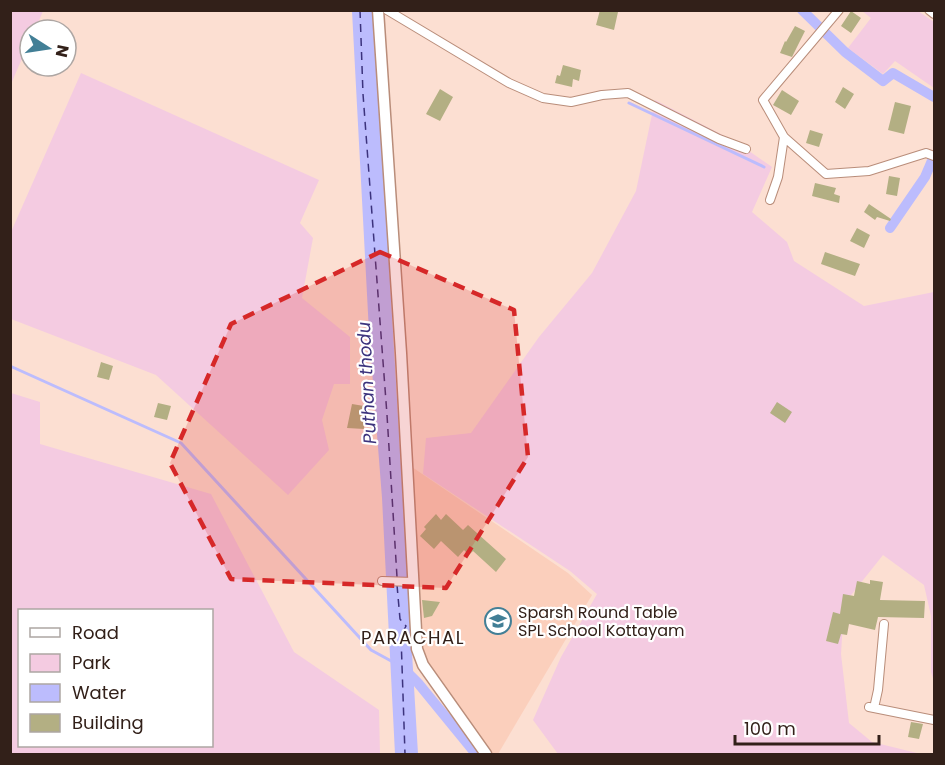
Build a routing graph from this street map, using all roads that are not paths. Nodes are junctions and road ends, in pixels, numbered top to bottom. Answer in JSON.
{"nodes":[{"id":1,"x":378,"y":10,"type":"edge"},
{"id":2,"x":387,"y":10,"type":"edge"},
{"id":3,"x":839,"y":10,"type":"edge"},
{"id":4,"x":929,"y":10,"type":"edge"},
{"id":5,"x":934,"y":14,"type":"edge"},
{"id":6,"x":784,"y":137,"type":"junction"},
{"id":7,"x":746,"y":149,"type":"dead end"},
{"id":8,"x":932,"y":155,"type":"edge"},
{"id":9,"x":770,"y":200,"type":"dead end"},
{"id":10,"x":382,"y":581,"type":"dead end"},
{"id":11,"x":412,"y":582,"type":"junction"},
{"id":12,"x":884,"y":624,"type":"dead end"},
{"id":13,"x":934,"y":720,"type":"edge"},
{"id":14,"x":486,"y":754,"type":"edge"}],
"edges":[{"from":1,"to":11,"type":"street"},
{"from":2,"to":7,"type":"street"},
{"from":3,"to":6,"type":"street"},
{"from":4,"to":5,"type":"street"},
{"from":6,"to":8,"type":"street"},
{"from":6,"to":9,"type":"street"},
{"from":10,"to":11,"type":"street"},
{"from":11,"to":14,"type":"street"},
{"from":12,"to":13,"type":"street"}]}
